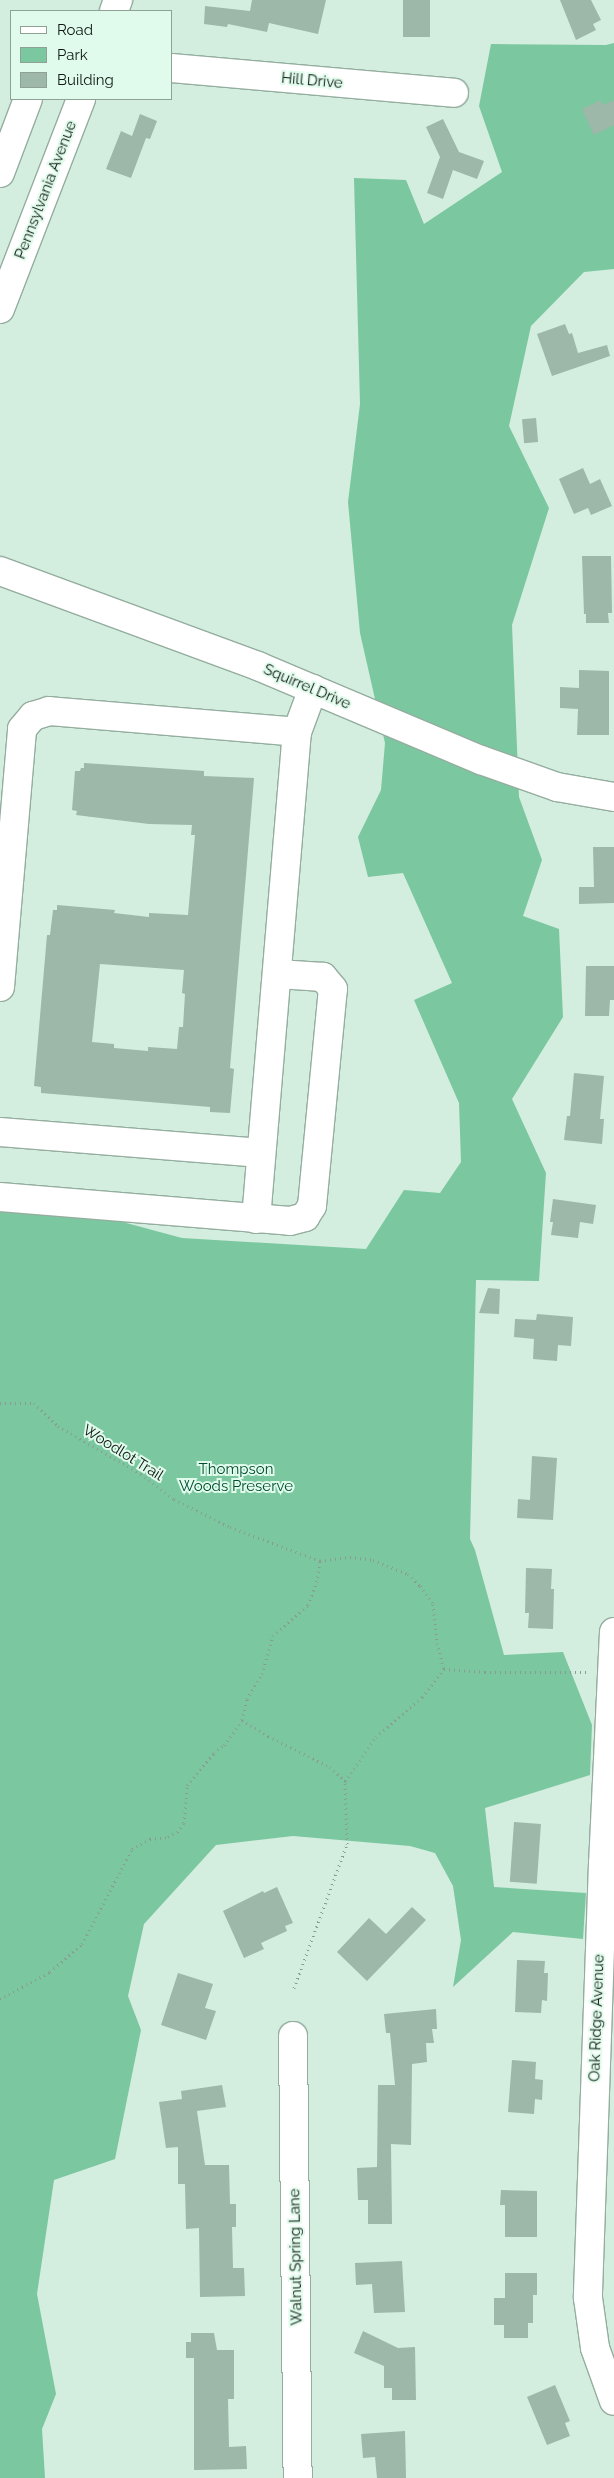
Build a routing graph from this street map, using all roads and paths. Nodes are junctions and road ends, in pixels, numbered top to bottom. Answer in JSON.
{"nodes":[{"id":1,"x":172,"y":68,"type":"edge"},
{"id":2,"x":454,"y":93,"type":"dead end"},
{"id":3,"x":28,"y":100,"type":"edge"},
{"id":4,"x":81,"y":100,"type":"edge"},
{"id":5,"x":0,"y":173,"type":"edge"},
{"id":6,"x":0,"y":309,"type":"edge"},
{"id":7,"x":0,"y":571,"type":"edge"},
{"id":8,"x":313,"y":689,"type":"junction"},
{"id":9,"x":297,"y":732,"type":"junction"},
{"id":10,"x":614,"y":798,"type":"edge"},
{"id":11,"x":278,"y":974,"type":"junction"},
{"id":12,"x":0,"y":987,"type":"edge"},
{"id":13,"x":0,"y":1132,"type":"edge"},
{"id":14,"x":261,"y":1153,"type":"junction"},
{"id":15,"x":0,"y":1197,"type":"edge"},
{"id":16,"x":256,"y":1219,"type":"junction"},
{"id":17,"x":0,"y":1403,"type":"edge"},
{"id":18,"x":320,"y":1561,"type":"junction"},
{"id":19,"x":614,"y":1632,"type":"edge"},
{"id":20,"x":444,"y":1669,"type":"junction"},
{"id":21,"x":613,"y":1670,"type":"junction"},
{"id":22,"x":242,"y":1720,"type":"junction"},
{"id":23,"x":345,"y":1781,"type":"junction"},
{"id":24,"x":608,"y":1863,"type":"edge"},
{"id":25,"x":294,"y":1988,"type":"dead end"},
{"id":26,"x":0,"y":1999,"type":"edge"},
{"id":27,"x":293,"y":2036,"type":"dead end"},
{"id":28,"x":614,"y":2400,"type":"edge"},
{"id":29,"x":298,"y":2478,"type":"edge"}],
"edges":[{"from":1,"to":2,"type":"street","name":"Hill Drive"},
{"from":3,"to":5,"type":"street"},
{"from":4,"to":6,"type":"street","name":"Pennsylvania Avenue"},
{"from":7,"to":8,"type":"street","name":"Squirrel Drive"},
{"from":8,"to":9,"type":"street"},
{"from":8,"to":10,"type":"street","name":"Squirrel Drive"},
{"from":9,"to":11,"type":"street"},
{"from":9,"to":12,"type":"street"},
{"from":11,"to":14,"type":"street"},
{"from":11,"to":16,"type":"street"},
{"from":13,"to":14,"type":"street"},
{"from":14,"to":16,"type":"street"},
{"from":15,"to":16,"type":"street"},
{"from":17,"to":18,"type":"path","name":"Woodlot Trail"},
{"from":18,"to":20,"type":"path"},
{"from":18,"to":22,"type":"path"},
{"from":19,"to":21,"type":"street","name":"Oak Ridge Avenue"},
{"from":20,"to":21,"type":"path"},
{"from":20,"to":23,"type":"path"},
{"from":21,"to":24,"type":"street","name":"Oak Ridge Avenue"},
{"from":22,"to":23,"type":"path"},
{"from":22,"to":26,"type":"path"},
{"from":23,"to":25,"type":"path"},
{"from":24,"to":28,"type":"street","name":"Oak Ridge Avenue"},
{"from":27,"to":29,"type":"street","name":"Walnut Spring Lane"}]}
